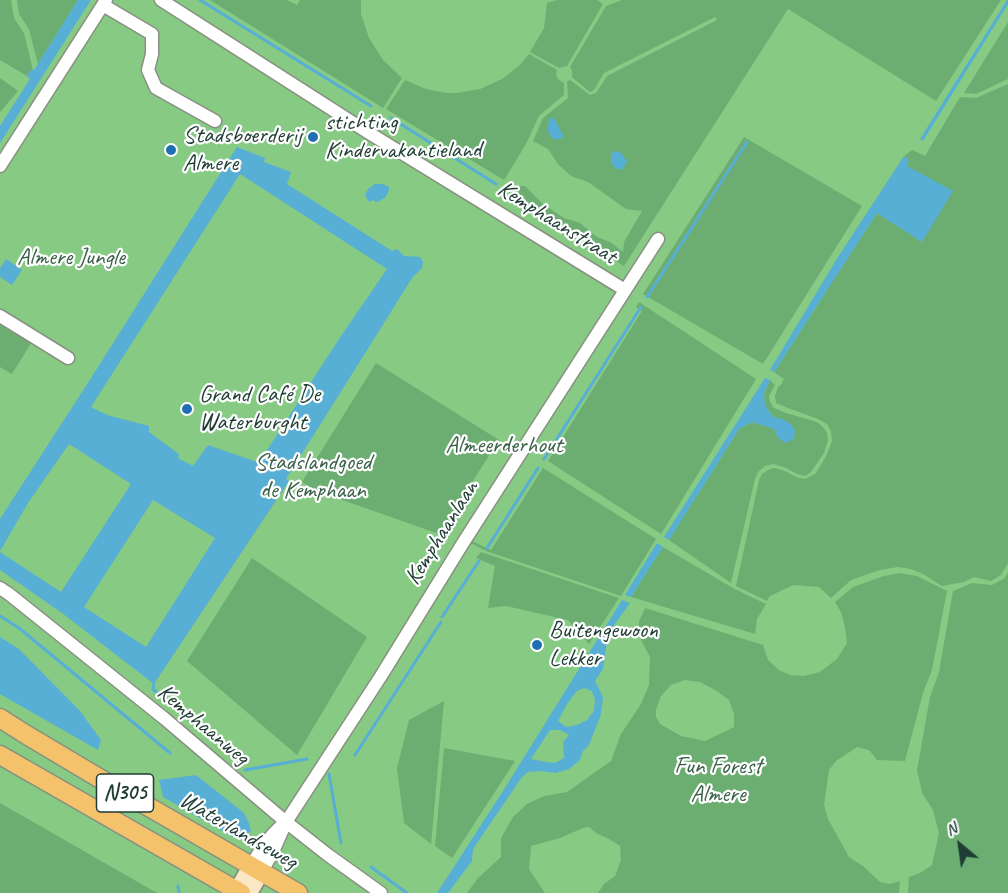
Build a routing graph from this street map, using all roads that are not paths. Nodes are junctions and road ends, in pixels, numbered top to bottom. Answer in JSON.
{"nodes":[{"id":1,"x":161,"y":0,"type":"edge"},
{"id":2,"x":105,"y":2,"type":"edge"},
{"id":3,"x":215,"y":121,"type":"dead end"},
{"id":4,"x":0,"y":166,"type":"edge"},
{"id":5,"x":658,"y":239,"type":"dead end"},
{"id":6,"x":625,"y":290,"type":"junction"},
{"id":7,"x":0,"y":316,"type":"edge"},
{"id":8,"x":68,"y":358,"type":"dead end"},
{"id":9,"x":0,"y":588,"type":"edge"},
{"id":10,"x":0,"y":718,"type":"edge"},
{"id":11,"x":0,"y":755,"type":"edge"},
{"id":12,"x":286,"y":822,"type":"junction"},
{"id":13,"x":256,"y":869,"type":"junction"},
{"id":14,"x":241,"y":892,"type":"edge"},
{"id":15,"x":298,"y":893,"type":"edge"},
{"id":16,"x":381,"y":893,"type":"edge"}],
"edges":[{"from":1,"to":6,"type":"street","name":"Kemphaanstraat"},
{"from":2,"to":3,"type":"street"},
{"from":2,"to":4,"type":"street"},
{"from":5,"to":6,"type":"street","name":"Kemphaanlaan"},
{"from":6,"to":12,"type":"street","name":"Kemphaanlaan"},
{"from":7,"to":8,"type":"street"},
{"from":9,"to":12,"type":"street","name":"Kemphaanweg"},
{"from":10,"to":13,"type":"main road","name":"Waterlandseweg","number":"N305"},
{"from":11,"to":14,"type":"main road","number":"N305"},
{"from":12,"to":13,"type":"street","name":"Kemphaanlaan"},
{"from":12,"to":16,"type":"street","name":"Kemphaanweg"},
{"from":13,"to":14,"type":"street"},
{"from":13,"to":15,"type":"main road","name":"Waterlandseweg","number":"N305"}]}
